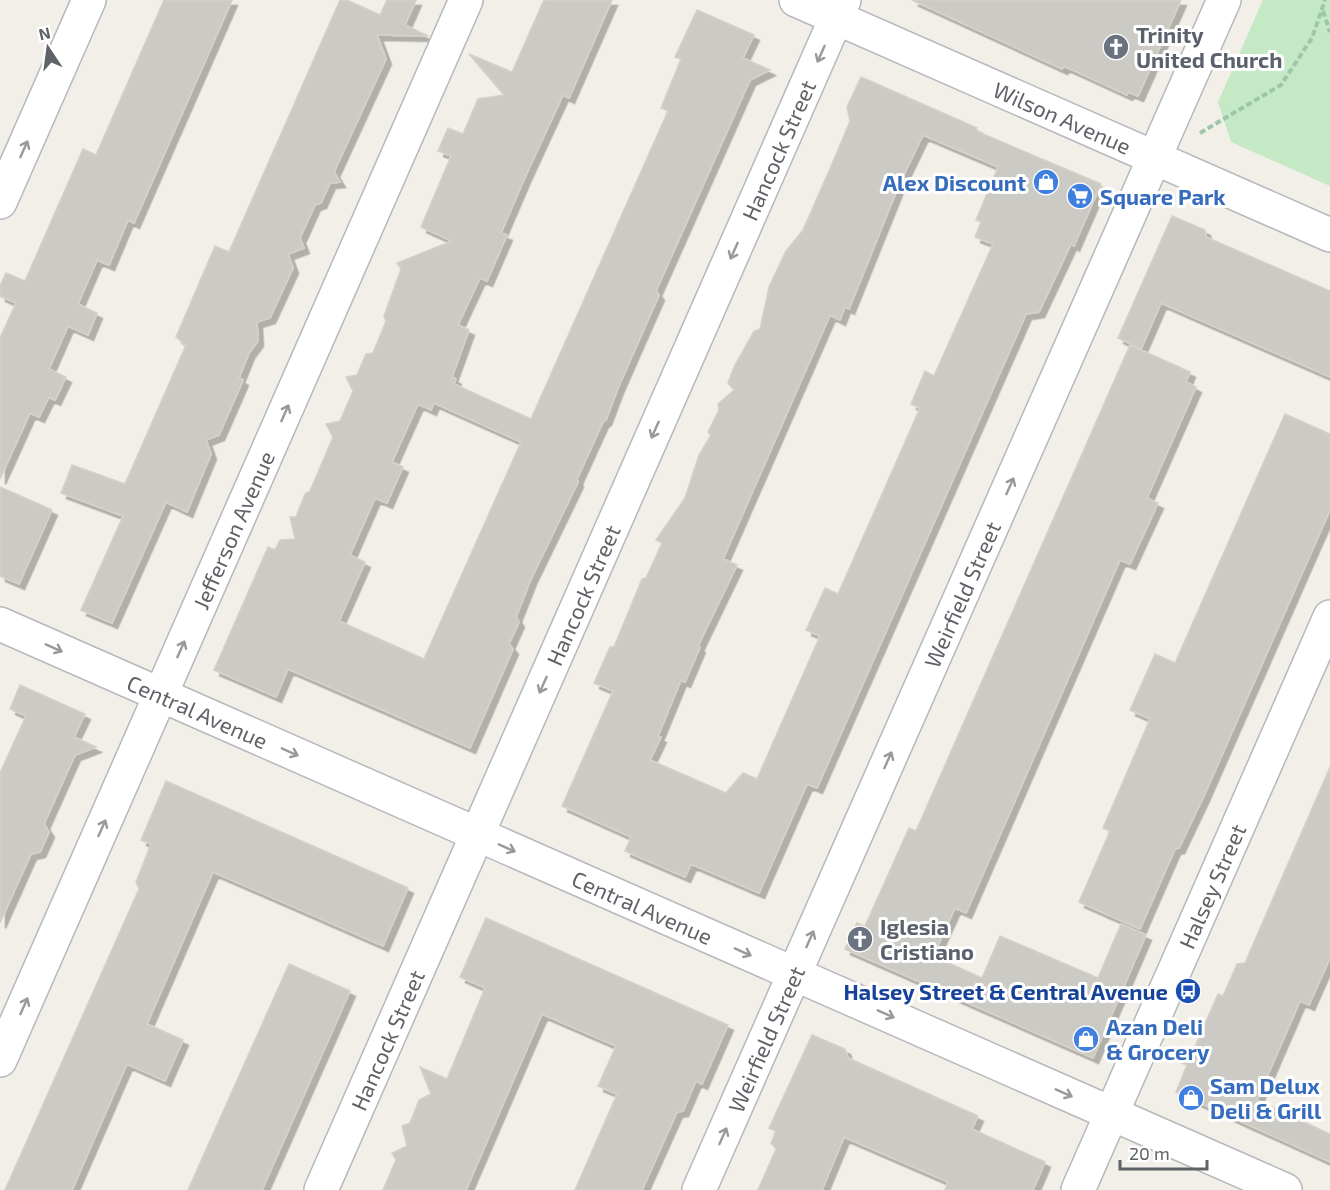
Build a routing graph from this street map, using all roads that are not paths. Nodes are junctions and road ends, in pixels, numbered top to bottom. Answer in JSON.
{"nodes":[{"id":1,"x":89,"y":0,"type":"edge"},
{"id":2,"x":466,"y":0,"type":"edge"},
{"id":3,"x":796,"y":0,"type":"edge"},
{"id":4,"x":1224,"y":0,"type":"edge"},
{"id":5,"x":841,"y":9,"type":"edge"},
{"id":6,"x":1155,"y":157,"type":"junction"},
{"id":7,"x":0,"y":202,"type":"edge"},
{"id":8,"x":1330,"y":235,"type":"edge"},
{"id":9,"x":1330,"y":617,"type":"edge"},
{"id":10,"x":0,"y":624,"type":"edge"},
{"id":11,"x":161,"y":695,"type":"junction"},
{"id":12,"x":477,"y":835,"type":"junction"},
{"id":13,"x":794,"y":974,"type":"junction"},
{"id":14,"x":0,"y":1060,"type":"edge"},
{"id":15,"x":1111,"y":1114,"type":"junction"},
{"id":16,"x":321,"y":1190,"type":"edge"},
{"id":17,"x":699,"y":1190,"type":"edge"},
{"id":18,"x":1078,"y":1190,"type":"edge"},
{"id":19,"x":1285,"y":1190,"type":"edge"}],
"edges":[{"from":7,"to":1,"type":"street","one_way":true},
{"from":11,"to":2,"type":"street","name":"Jefferson Avenue","one_way":true},
{"from":3,"to":5,"type":"street","name":"Wilson Avenue"},
{"from":4,"to":6,"type":"street","name":"Weirfield Street"},
{"from":5,"to":6,"type":"street","name":"Wilson Avenue"},
{"from":5,"to":12,"type":"street","name":"Hancock Street","one_way":true},
{"from":6,"to":8,"type":"street","name":"Wilson Avenue"},
{"from":13,"to":6,"type":"street","name":"Weirfield Street","one_way":true},
{"from":9,"to":15,"type":"street","name":"Halsey Street"},
{"from":10,"to":11,"type":"street","name":"Central Avenue","one_way":true},
{"from":11,"to":12,"type":"street","name":"Central Avenue","one_way":true},
{"from":14,"to":11,"type":"street","name":"Jefferson Avenue","one_way":true},
{"from":12,"to":13,"type":"street","name":"Central Avenue","one_way":true},
{"from":12,"to":16,"type":"street","name":"Hancock Street"},
{"from":13,"to":15,"type":"street","name":"Central Avenue","one_way":true},
{"from":17,"to":13,"type":"street","name":"Weirfield Street","one_way":true},
{"from":15,"to":18,"type":"street","name":"Halsey Street"},
{"from":15,"to":19,"type":"street","name":"Central Avenue"}]}
